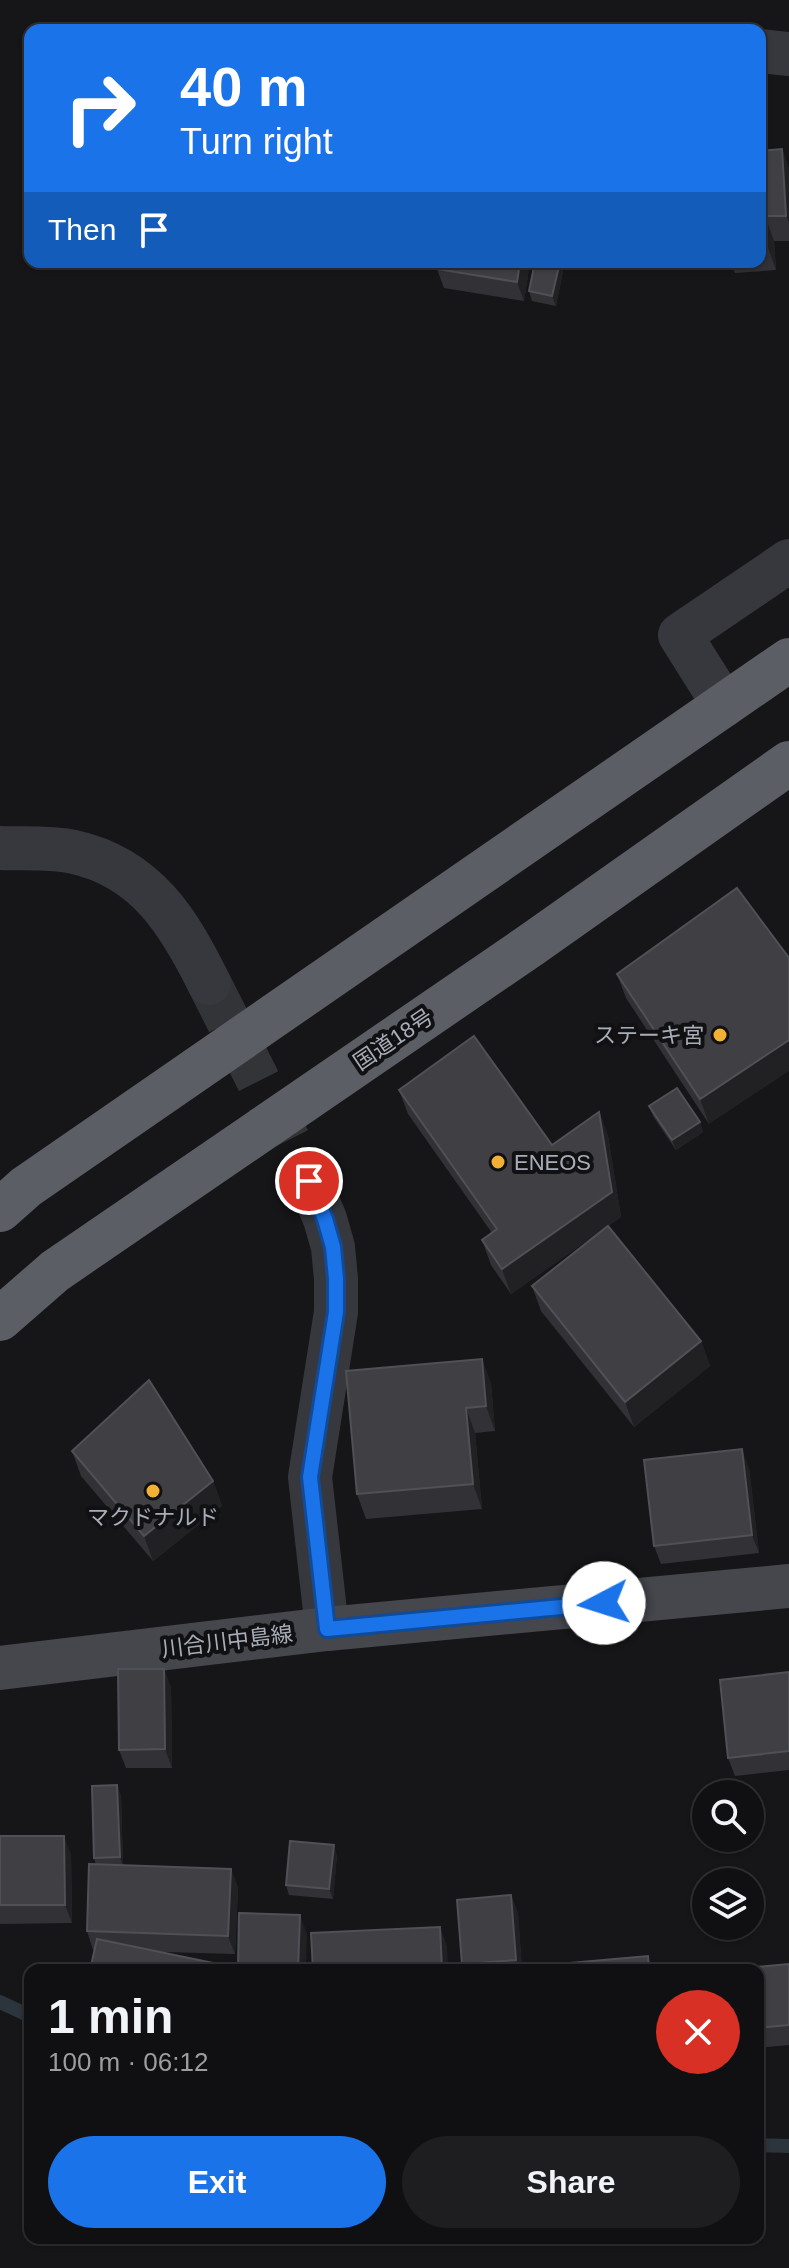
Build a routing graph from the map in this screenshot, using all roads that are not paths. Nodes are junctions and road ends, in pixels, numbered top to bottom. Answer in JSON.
{"nodes":[{"id":1,"x":766,"y":52,"type":"edge"},
{"id":2,"x":789,"y":54,"type":"edge"},
{"id":3,"x":789,"y":561,"type":"edge"},
{"id":4,"x":789,"y":660,"type":"edge"},
{"id":5,"x":724,"y":705,"type":"junction"},
{"id":6,"x":789,"y":763,"type":"edge"},
{"id":7,"x":0,"y":848,"type":"edge"},
{"id":8,"x":209,"y":983,"type":"tunnel mouth"},
{"id":9,"x":309,"y":1181,"type":"tunnel mouth"},
{"id":10,"x":0,"y":1210,"type":"edge"},
{"id":11,"x":0,"y":1319,"type":"edge"},
{"id":12,"x":789,"y":1586,"type":"edge"},
{"id":13,"x":327,"y":1629,"type":"junction"},
{"id":14,"x":0,"y":1668,"type":"edge"}],
"edges":[{"from":1,"to":2,"type":"street"},
{"from":3,"to":5,"type":"street"},
{"from":4,"to":5,"type":"highway"},
{"from":5,"to":10,"type":"highway"},
{"from":6,"to":11,"type":"highway","name":"国道18号"},
{"from":7,"to":8,"type":"street"},
{"from":9,"to":13,"type":"street"},
{"from":12,"to":13,"type":"main road","name":"川合川中島線"},
{"from":13,"to":14,"type":"main road","name":"川合川中島線"}]}
